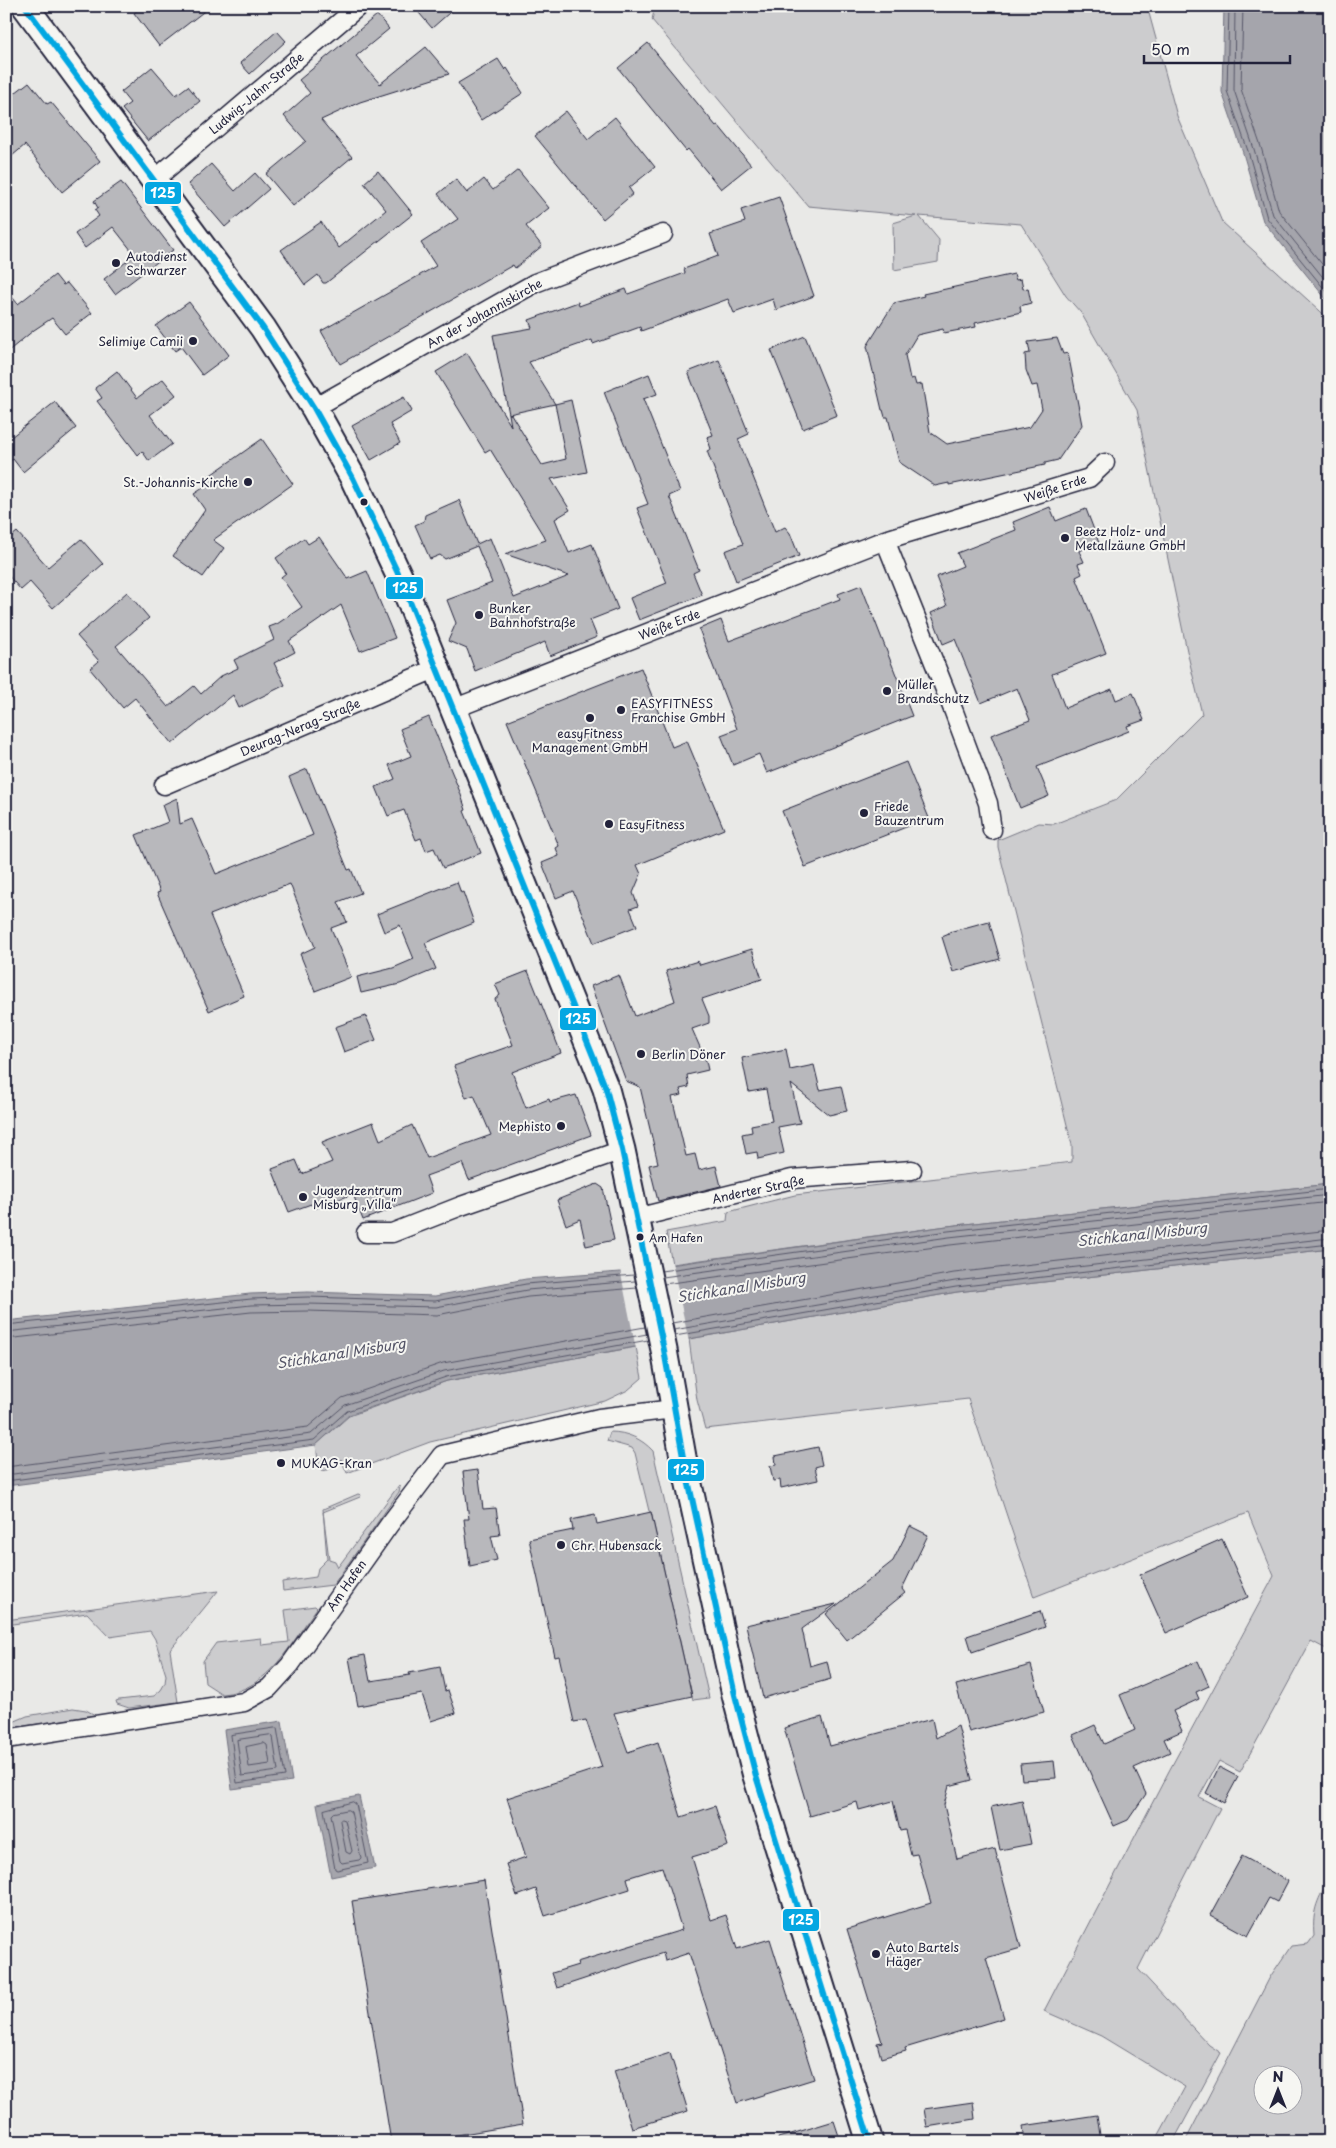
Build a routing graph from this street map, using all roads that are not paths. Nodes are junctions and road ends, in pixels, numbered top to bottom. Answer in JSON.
{"nodes":[{"id":1,"x":25,"y":6,"type":"edge"},
{"id":2,"x":358,"y":6,"type":"edge"},
{"id":3,"x":154,"y":180,"type":"junction"},
{"id":4,"x":662,"y":234,"type":"dead end"},
{"id":5,"x":314,"y":408,"type":"junction"},
{"id":6,"x":1105,"y":463,"type":"dead end"},
{"id":7,"x":885,"y":540,"type":"junction"},
{"id":8,"x":437,"y":668,"type":"junction"},
{"id":9,"x":453,"y":709,"type":"junction"},
{"id":10,"x":164,"y":785,"type":"dead end"},
{"id":11,"x":992,"y":830,"type":"dead end"},
{"id":12,"x":622,"y":1150,"type":"junction"},
{"id":13,"x":912,"y":1170,"type":"dead end"},
{"id":14,"x":636,"y":1218,"type":"junction"},
{"id":15,"x":366,"y":1233,"type":"dead end"},
{"id":16,"x":674,"y":1409,"type":"junction"},
{"id":17,"x":6,"y":1739,"type":"edge"},
{"id":18,"x":870,"y":2142,"type":"edge"}],
"edges":[{"from":1,"to":3,"type":"main road"},
{"from":2,"to":3,"type":"street","name":"Ludwig-Jahn-Straße"},
{"from":3,"to":5,"type":"main road"},
{"from":4,"to":5,"type":"street","name":"An der Johanniskirche"},
{"from":5,"to":8,"type":"main road"},
{"from":6,"to":7,"type":"street","name":"Weiße Erde"},
{"from":7,"to":9,"type":"street","name":"Weiße Erde"},
{"from":7,"to":11,"type":"street"},
{"from":8,"to":9,"type":"main road"},
{"from":8,"to":10,"type":"street","name":"Deurag-Nerag-Straße"},
{"from":9,"to":12,"type":"main road"},
{"from":12,"to":14,"type":"main road"},
{"from":12,"to":15,"type":"street"},
{"from":13,"to":14,"type":"street","name":"Anderter Straße"},
{"from":14,"to":16,"type":"main road"},
{"from":16,"to":17,"type":"street","name":"Am Hafen"},
{"from":16,"to":18,"type":"main road"}]}
